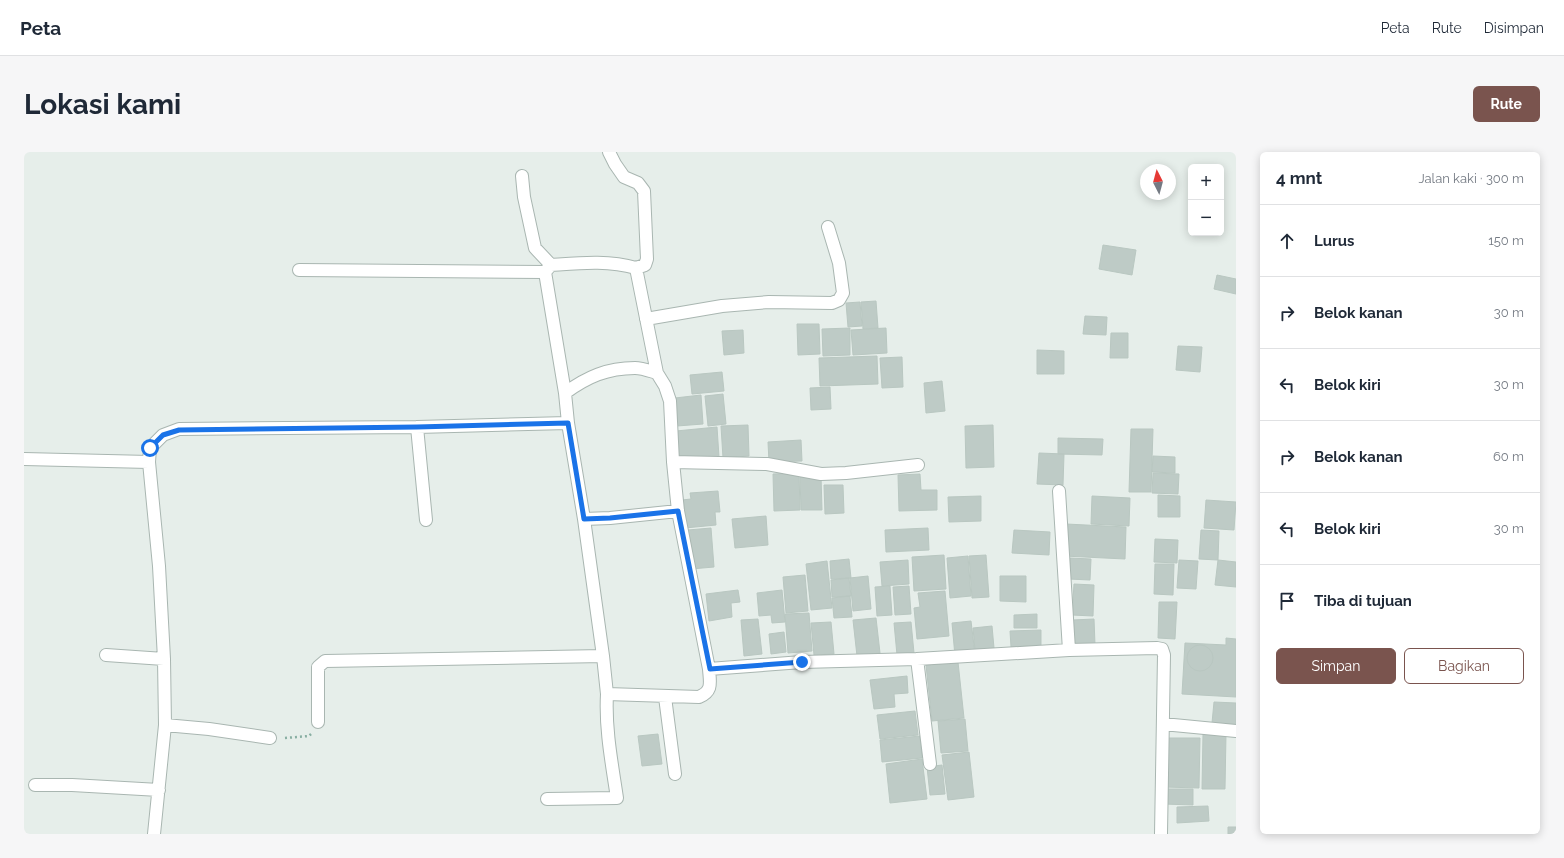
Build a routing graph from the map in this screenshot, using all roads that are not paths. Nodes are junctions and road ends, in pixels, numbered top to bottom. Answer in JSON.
{"nodes":[{"id":1,"x":610,"y":152,"type":"edge"},
{"id":2,"x":522,"y":176,"type":"dead end"},
{"id":3,"x":828,"y":228,"type":"dead end"},
{"id":4,"x":636,"y":268,"type":"junction"},
{"id":5,"x":548,"y":269,"type":"junction"},
{"id":6,"x":299,"y":270,"type":"dead end"},
{"id":7,"x":646,"y":318,"type":"junction"},
{"id":8,"x":656,"y":373,"type":"junction"},
{"id":9,"x":565,"y":393,"type":"junction"},
{"id":10,"x":568,"y":423,"type":"junction"},
{"id":11,"x":417,"y":427,"type":"junction"},
{"id":12,"x":24,"y":459,"type":"edge"},
{"id":13,"x":149,"y":462,"type":"junction"},
{"id":14,"x":673,"y":462,"type":"junction"},
{"id":15,"x":918,"y":465,"type":"dead end"},
{"id":16,"x":1059,"y":491,"type":"dead end"},
{"id":17,"x":678,"y":511,"type":"junction"},
{"id":18,"x":584,"y":519,"type":"junction"},
{"id":19,"x":426,"y":520,"type":"dead end"},
{"id":20,"x":1070,"y":650,"type":"junction"},
{"id":21,"x":106,"y":655,"type":"dead end"},
{"id":22,"x":603,"y":656,"type":"junction"},
{"id":23,"x":164,"y":659,"type":"junction"},
{"id":24,"x":917,"y":659,"type":"junction"},
{"id":25,"x":710,"y":669,"type":"junction"},
{"id":26,"x":607,"y":694,"type":"junction"},
{"id":27,"x":665,"y":697,"type":"junction"},
{"id":28,"x":318,"y":722,"type":"road end"},
{"id":29,"x":1163,"y":724,"type":"junction"},
{"id":30,"x":165,"y":725,"type":"junction"},
{"id":31,"x":1236,"y":731,"type":"edge"},
{"id":32,"x":270,"y":738,"type":"road end"},
{"id":33,"x":930,"y":764,"type":"dead end"},
{"id":34,"x":675,"y":774,"type":"dead end"},
{"id":35,"x":35,"y":785,"type":"dead end"},
{"id":36,"x":159,"y":790,"type":"junction"},
{"id":37,"x":548,"y":799,"type":"dead end"},
{"id":38,"x":154,"y":834,"type":"edge"},
{"id":39,"x":1161,"y":834,"type":"edge"}],
"edges":[{"from":1,"to":4,"type":"street"},
{"from":2,"to":5,"type":"street"},
{"from":3,"to":7,"type":"street"},
{"from":4,"to":5,"type":"street"},
{"from":4,"to":7,"type":"street"},
{"from":5,"to":6,"type":"street"},
{"from":5,"to":9,"type":"street"},
{"from":7,"to":8,"type":"street"},
{"from":8,"to":9,"type":"street"},
{"from":8,"to":14,"type":"street"},
{"from":9,"to":10,"type":"street"},
{"from":10,"to":11,"type":"street"},
{"from":10,"to":18,"type":"street"},
{"from":11,"to":13,"type":"street"},
{"from":11,"to":19,"type":"street"},
{"from":12,"to":13,"type":"street"},
{"from":13,"to":23,"type":"street"},
{"from":14,"to":15,"type":"street"},
{"from":14,"to":17,"type":"street"},
{"from":16,"to":20,"type":"street"},
{"from":17,"to":18,"type":"street"},
{"from":17,"to":25,"type":"street"},
{"from":18,"to":22,"type":"street"},
{"from":20,"to":24,"type":"street"},
{"from":20,"to":29,"type":"street"},
{"from":21,"to":23,"type":"street"},
{"from":22,"to":26,"type":"street"},
{"from":22,"to":28,"type":"street"},
{"from":23,"to":30,"type":"street"},
{"from":24,"to":25,"type":"street"},
{"from":24,"to":33,"type":"street"},
{"from":25,"to":27,"type":"street"},
{"from":26,"to":27,"type":"street"},
{"from":26,"to":37,"type":"street"},
{"from":27,"to":34,"type":"street"},
{"from":29,"to":31,"type":"street"},
{"from":29,"to":39,"type":"street"},
{"from":30,"to":32,"type":"street"},
{"from":30,"to":36,"type":"street"},
{"from":35,"to":36,"type":"street"},
{"from":36,"to":38,"type":"street"}]}
